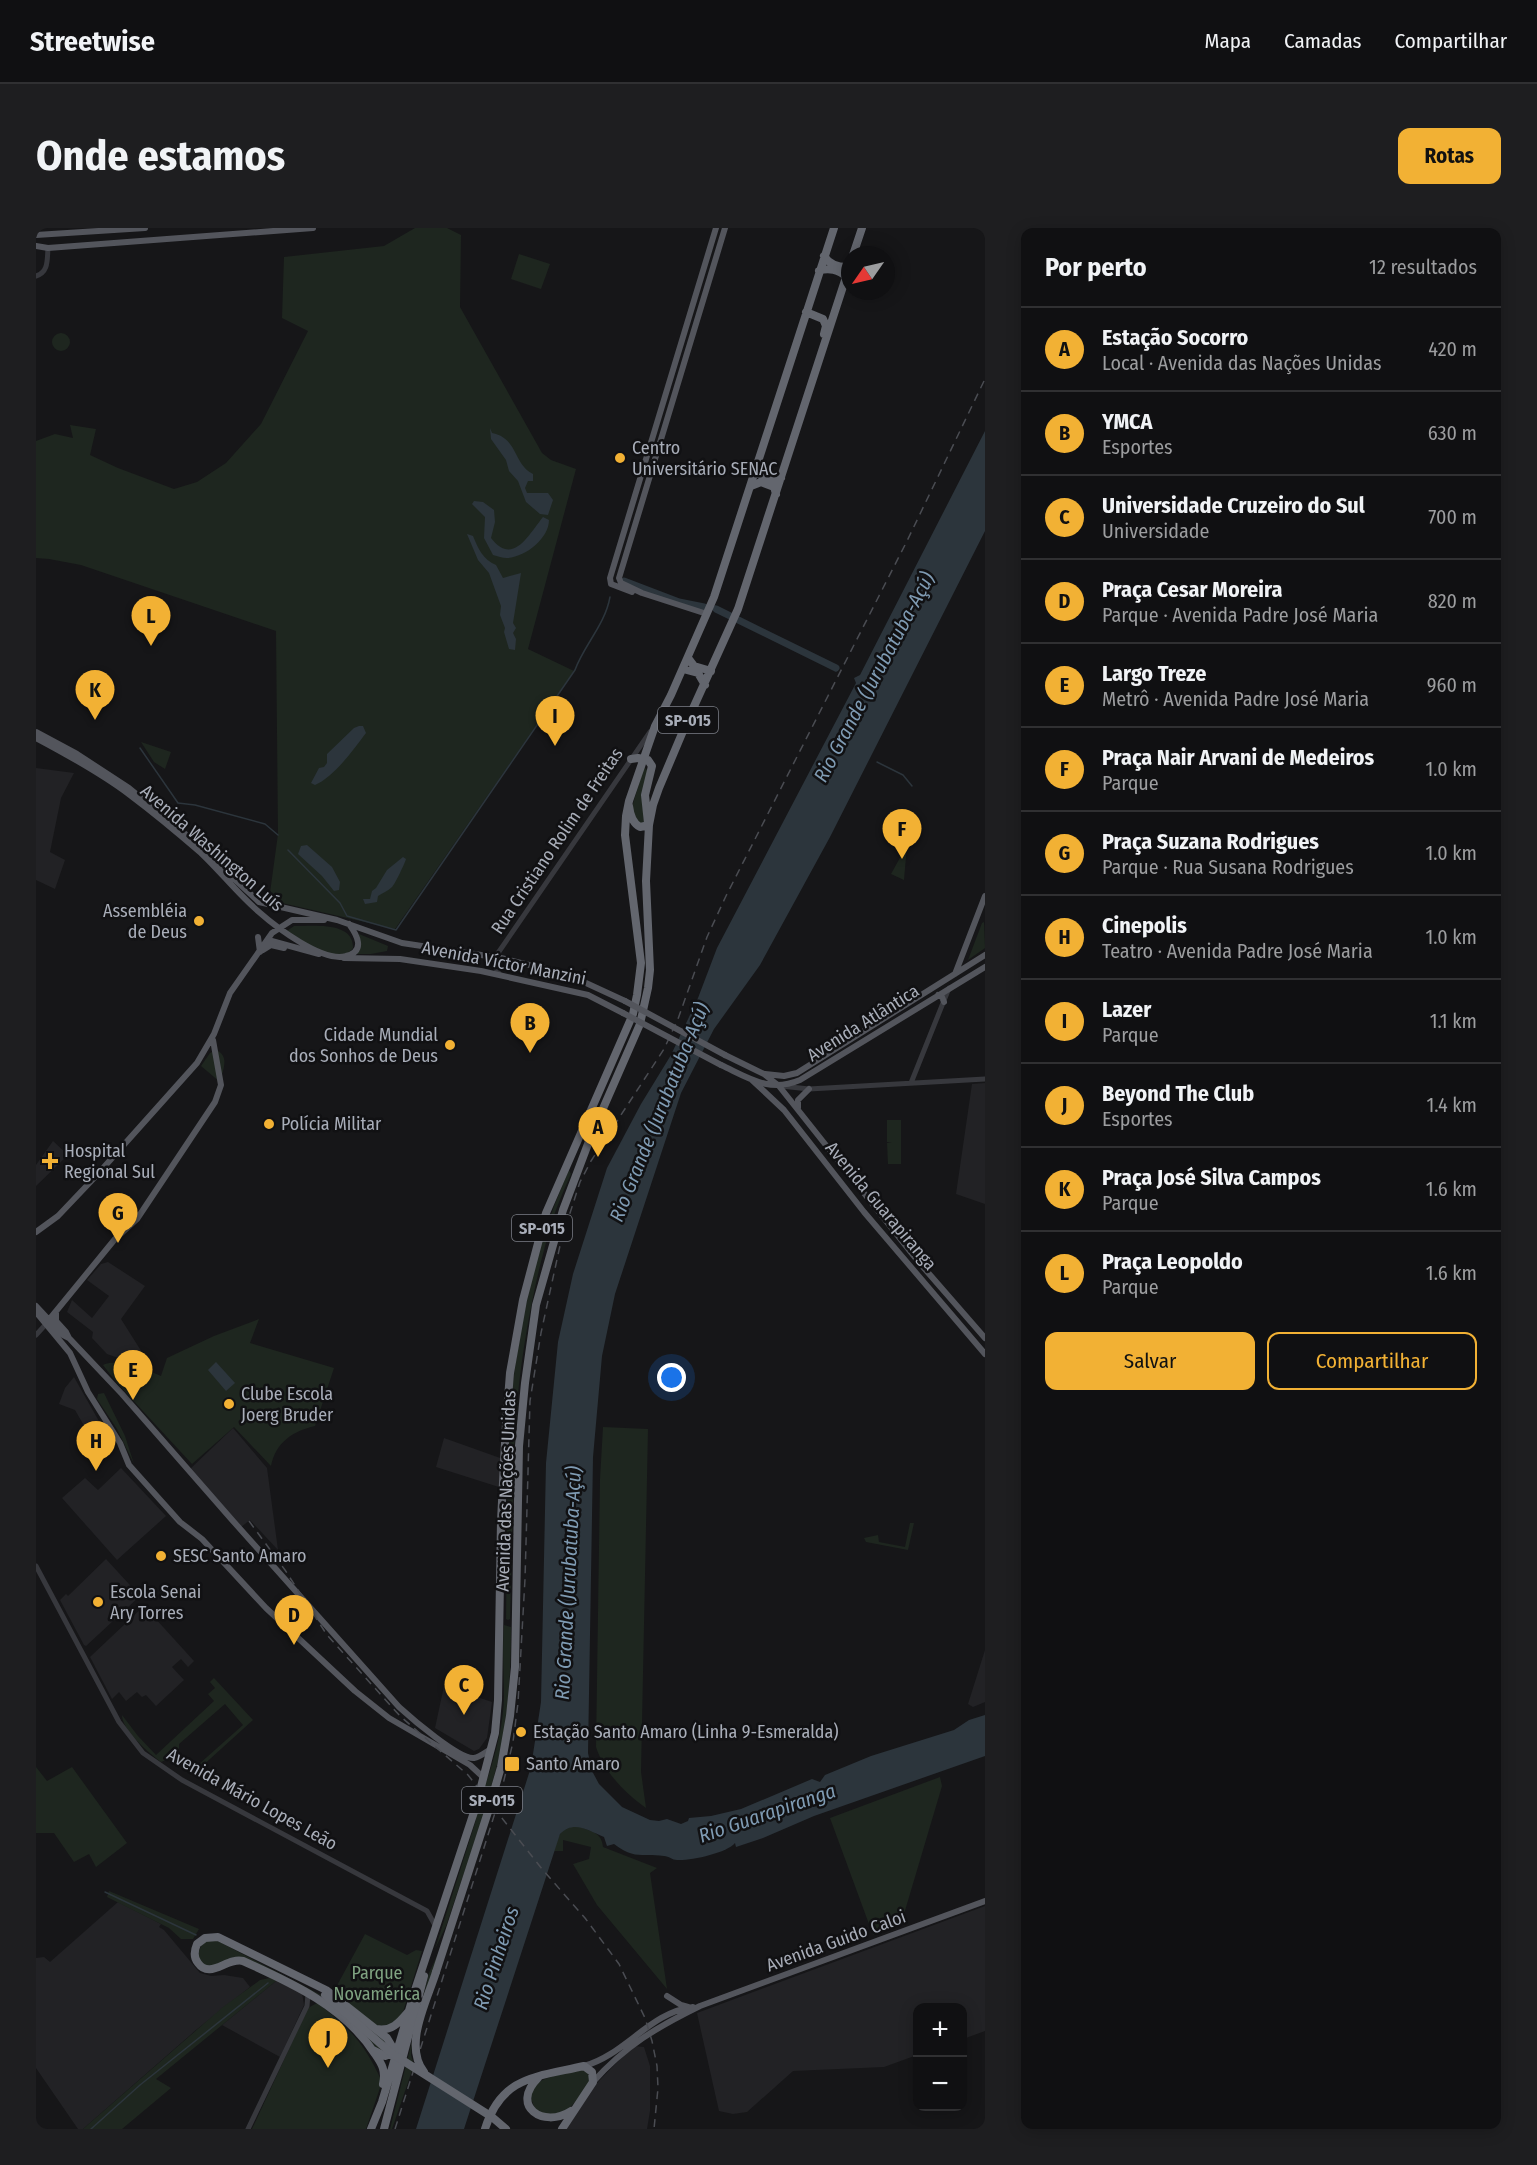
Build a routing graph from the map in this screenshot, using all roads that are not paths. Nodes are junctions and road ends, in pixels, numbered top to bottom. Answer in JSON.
{"nodes":[{"id":1,"x":145,"y":228,"type":"edge"},
{"id":2,"x":217,"y":228,"type":"edge"},
{"id":3,"x":313,"y":228,"type":"edge"},
{"id":4,"x":716,"y":228,"type":"edge"},
{"id":5,"x":725,"y":228,"type":"edge"},
{"id":6,"x":834,"y":228,"type":"edge"},
{"id":7,"x":862,"y":228,"type":"edge"},
{"id":8,"x":36,"y":235,"type":"edge"},
{"id":9,"x":52,"y":235,"type":"junction"},
{"id":10,"x":211,"y":236,"type":"junction"},
{"id":11,"x":36,"y":246,"type":"edge"},
{"id":12,"x":856,"y":246,"type":"edge"},
{"id":13,"x":48,"y":248,"type":"junction"},
{"id":14,"x":824,"y":256,"type":"junction"},
{"id":15,"x":841,"y":267,"type":"edge"},
{"id":16,"x":819,"y":271,"type":"junction"},
{"id":17,"x":841,"y":273,"type":"edge"},
{"id":18,"x":36,"y":276,"type":"edge"},
{"id":19,"x":841,"y":292,"type":"edge"},
{"id":20,"x":692,"y":306,"type":"junction"},
{"id":21,"x":806,"y":312,"type":"junction"},
{"id":22,"x":697,"y":319,"type":"junction"},
{"id":23,"x":819,"y":359,"type":"junction"},
{"id":24,"x":756,"y":469,"type":"junction"},
{"id":25,"x":781,"y":478,"type":"junction"},
{"id":26,"x":751,"y":486,"type":"junction"},
{"id":27,"x":776,"y":494,"type":"junction"},
{"id":28,"x":642,"y":593,"type":"junction"},
{"id":29,"x":708,"y":612,"type":"junction"},
{"id":30,"x":688,"y":658,"type":"junction"},
{"id":31,"x":683,"y":669,"type":"junction"},
{"id":32,"x":711,"y":671,"type":"junction"},
{"id":33,"x":705,"y":685,"type":"junction"},
{"id":34,"x":655,"y":726,"type":"junction"},
{"id":35,"x":36,"y":732,"type":"edge"},
{"id":36,"x":36,"y":738,"type":"edge"},
{"id":37,"x":632,"y":759,"type":"junction"},
{"id":38,"x":642,"y":759,"type":"junction"},
{"id":39,"x":629,"y":801,"type":"junction"},
{"id":40,"x":649,"y":825,"type":"junction"},
{"id":41,"x":985,"y":896,"type":"edge"},
{"id":42,"x":258,"y":912,"type":"junction"},
{"id":43,"x":337,"y":920,"type":"junction"},
{"id":44,"x":348,"y":924,"type":"junction"},
{"id":45,"x":280,"y":927,"type":"junction"},
{"id":46,"x":272,"y":933,"type":"junction"},
{"id":47,"x":258,"y":937,"type":"dead end"},
{"id":48,"x":268,"y":940,"type":"junction"},
{"id":49,"x":260,"y":952,"type":"junction"},
{"id":50,"x":307,"y":952,"type":"junction"},
{"id":51,"x":963,"y":952,"type":"junction"},
{"id":52,"x":985,"y":955,"type":"edge"},
{"id":53,"x":338,"y":958,"type":"junction"},
{"id":54,"x":496,"y":958,"type":"junction"},
{"id":55,"x":966,"y":967,"type":"junction"},
{"id":56,"x":985,"y":967,"type":"edge"},
{"id":57,"x":976,"y":972,"type":"junction"},
{"id":58,"x":955,"y":974,"type":"junction"},
{"id":59,"x":500,"y":975,"type":"junction"},
{"id":60,"x":949,"y":988,"type":"junction"},
{"id":61,"x":938,"y":995,"type":"junction"},
{"id":62,"x":944,"y":1002,"type":"junction"},
{"id":63,"x":214,"y":1034,"type":"junction"},
{"id":64,"x":764,"y":1074,"type":"junction"},
{"id":65,"x":985,"y":1079,"type":"edge"},
{"id":66,"x":752,"y":1080,"type":"junction"},
{"id":67,"x":911,"y":1083,"type":"junction"},
{"id":68,"x":779,"y":1086,"type":"junction"},
{"id":69,"x":809,"y":1089,"type":"junction"},
{"id":70,"x":800,"y":1112,"type":"junction"},
{"id":71,"x":36,"y":1232,"type":"edge"},
{"id":72,"x":36,"y":1306,"type":"edge"},
{"id":73,"x":57,"y":1310,"type":"junction"},
{"id":74,"x":36,"y":1312,"type":"edge"},
{"id":75,"x":47,"y":1322,"type":"junction"},
{"id":76,"x":36,"y":1335,"type":"edge"},
{"id":77,"x":69,"y":1338,"type":"junction"},
{"id":78,"x":985,"y":1338,"type":"edge"},
{"id":79,"x":985,"y":1354,"type":"edge"},
{"id":80,"x":36,"y":1566,"type":"edge"},
{"id":81,"x":501,"y":1611,"type":"junction"},
{"id":82,"x":516,"y":1621,"type":"junction"},
{"id":83,"x":415,"y":1722,"type":"junction"},
{"id":84,"x":409,"y":1730,"type":"junction"},
{"id":85,"x":492,"y":1749,"type":"junction"},
{"id":86,"x":484,"y":1778,"type":"junction"},
{"id":87,"x":984,"y":1900,"type":"edge"},
{"id":88,"x":436,"y":1927,"type":"junction"},
{"id":89,"x":427,"y":1957,"type":"junction"},
{"id":90,"x":279,"y":1967,"type":"junction"},
{"id":91,"x":308,"y":1994,"type":"junction"},
{"id":92,"x":667,"y":1996,"type":"dead end"},
{"id":93,"x":321,"y":1997,"type":"junction"},
{"id":94,"x":700,"y":2006,"type":"junction"},
{"id":95,"x":307,"y":2007,"type":"junction"},
{"id":96,"x":411,"y":2008,"type":"junction"},
{"id":97,"x":689,"y":2008,"type":"junction"},
{"id":98,"x":670,"y":2014,"type":"junction"},
{"id":99,"x":667,"y":2022,"type":"junction"},
{"id":100,"x":369,"y":2025,"type":"junction"},
{"id":101,"x":373,"y":2050,"type":"junction"},
{"id":102,"x":584,"y":2066,"type":"junction"},
{"id":103,"x":539,"y":2076,"type":"junction"},
{"id":104,"x":428,"y":2078,"type":"junction"},
{"id":105,"x":593,"y":2082,"type":"junction"},
{"id":106,"x":576,"y":2106,"type":"junction"},
{"id":107,"x":248,"y":2129,"type":"edge"},
{"id":108,"x":371,"y":2129,"type":"edge"},
{"id":109,"x":384,"y":2129,"type":"edge"},
{"id":110,"x":485,"y":2129,"type":"edge"},
{"id":111,"x":506,"y":2129,"type":"edge"},
{"id":112,"x":562,"y":2129,"type":"edge"}],
"edges":[{"from":1,"to":9,"type":"main road"},
{"from":2,"to":10,"type":"main road"},
{"from":3,"to":10,"type":"main road"},
{"from":4,"to":20,"type":"main road"},
{"from":5,"to":22,"type":"main road"},
{"from":6,"to":14,"type":"highway","number":"SP-015"},
{"from":7,"to":12,"type":"highway"},
{"from":8,"to":9,"type":"main road"},
{"from":9,"to":13,"type":"main road"},
{"from":10,"to":13,"type":"main road"},
{"from":11,"to":13,"type":"main road"},
{"from":13,"to":18,"type":"street"},
{"from":14,"to":15,"type":"highway"},
{"from":14,"to":16,"type":"highway","number":"SP-015"},
{"from":16,"to":17,"type":"highway"},
{"from":16,"to":21,"type":"highway","number":"SP-015"},
{"from":19,"to":23,"type":"highway","name":"Avenida das Nações Unidas","number":"SP-015"},
{"from":20,"to":22,"type":"main road"},
{"from":20,"to":28,"type":"main road"},
{"from":21,"to":23,"type":"highway"},
{"from":21,"to":24,"type":"highway","number":"SP-015"},
{"from":22,"to":28,"type":"main road"},
{"from":23,"to":25,"type":"highway","name":"Avenida das Nações Unidas","number":"SP-015"},
{"from":24,"to":25,"type":"highway"},
{"from":24,"to":26,"type":"highway","number":"SP-015"},
{"from":25,"to":27,"type":"highway","name":"Avenida das Nações Unidas","number":"SP-015"},
{"from":26,"to":27,"type":"highway"},
{"from":26,"to":29,"type":"highway","number":"SP-015"},
{"from":27,"to":32,"type":"highway","name":"Avenida das Nações Unidas","number":"SP-015"},
{"from":28,"to":29,"type":"main road"},
{"from":29,"to":30,"type":"highway","number":"SP-015"},
{"from":30,"to":31,"type":"highway","number":"SP-015"},
{"from":30,"to":32,"type":"highway"},
{"from":31,"to":33,"type":"highway"},
{"from":31,"to":34,"type":"highway","number":"SP-015"},
{"from":32,"to":33,"type":"highway","name":"Avenida das Nações Unidas","number":"SP-015"},
{"from":33,"to":40,"type":"highway","name":"Avenida das Nações Unidas","number":"SP-015"},
{"from":34,"to":37,"type":"street","name":"Rua Cristiano Rolim de Freitas"},
{"from":34,"to":38,"type":"highway","name":"Avenida das Nações Unidas","number":"SP-015"},
{"from":35,"to":43,"type":"main road","name":"Avenida Washington Luís"},
{"from":36,"to":42,"type":"main road","name":"Avenida Washington Luís"},
{"from":37,"to":38,"type":"highway"},
{"from":37,"to":54,"type":"street","name":"Rua Cristiano Rolim de Freitas"},
{"from":38,"to":39,"type":"highway","name":"Avenida das Nações Unidas","number":"SP-015"},
{"from":38,"to":40,"type":"highway"},
{"from":39,"to":40,"type":"highway"},
{"from":39,"to":81,"type":"highway","name":"Avenida das Nações Unidas","number":"SP-015"},
{"from":40,"to":82,"type":"highway","name":"Avenida das Nações Unidas","number":"SP-015"},
{"from":41,"to":51,"type":"main road"},
{"from":42,"to":45,"type":"main road","name":"Avenida Washington Luís"},
{"from":42,"to":46,"type":"main road"},
{"from":43,"to":44,"type":"main road","name":"Avenida Víctor Manzini"},
{"from":43,"to":45,"type":"main road"},
{"from":44,"to":53,"type":"main road"},
{"from":44,"to":54,"type":"main road","name":"Avenida Víctor Manzini"},
{"from":45,"to":46,"type":"main road"},
{"from":45,"to":53,"type":"main road","name":"Avenida Washington Luís"},
{"from":46,"to":48,"type":"main road"},
{"from":47,"to":49,"type":"main road"},
{"from":48,"to":49,"type":"main road"},
{"from":48,"to":50,"type":"main road","name":"Avenida Víctor Manzini"},
{"from":49,"to":50,"type":"main road"},
{"from":49,"to":63,"type":"main road"},
{"from":50,"to":53,"type":"main road","name":"Avenida Víctor Manzini"},
{"from":51,"to":55,"type":"main road"},
{"from":51,"to":58,"type":"main road"},
{"from":52,"to":55,"type":"main road","name":"Avenida Atlântica"},
{"from":53,"to":59,"type":"main road","name":"Avenida Víctor Manzini"},
{"from":54,"to":59,"type":"street","name":"Rua Cristiano Rolim de Freitas"},
{"from":54,"to":64,"type":"main road","name":"Avenida Víctor Manzini","bridge":true},
{"from":55,"to":57,"type":"main road"},
{"from":55,"to":58,"type":"main road","name":"Avenida Atlântica"},
{"from":56,"to":57,"type":"main road","name":"Avenida Atlântica"},
{"from":57,"to":60,"type":"main road","name":"Avenida Atlântica"},
{"from":58,"to":60,"type":"main road"},
{"from":58,"to":64,"type":"main road","name":"Avenida Atlântica"},
{"from":59,"to":66,"type":"main road","name":"Avenida Víctor Manzini","bridge":true},
{"from":60,"to":61,"type":"main road","name":"Avenida Atlântica"},
{"from":60,"to":62,"type":"street"},
{"from":61,"to":62,"type":"main road"},
{"from":61,"to":68,"type":"main road","name":"Avenida Atlântica"},
{"from":62,"to":67,"type":"street"},
{"from":63,"to":71,"type":"main road"},
{"from":63,"to":73,"type":"main road"},
{"from":64,"to":68,"type":"main road","name":"Avenida Guarapiranga"},
{"from":65,"to":67,"type":"street"},
{"from":66,"to":68,"type":"main road"},
{"from":66,"to":79,"type":"main road","name":"Avenida Guarapiranga"},
{"from":67,"to":69,"type":"street"},
{"from":68,"to":69,"type":"street"},
{"from":68,"to":70,"type":"main road","name":"Avenida Guarapiranga"},
{"from":69,"to":70,"type":"main road"},
{"from":70,"to":78,"type":"main road","name":"Avenida Guarapiranga"},
{"from":72,"to":75,"type":"main road"},
{"from":73,"to":75,"type":"main road"},
{"from":73,"to":77,"type":"main road"},
{"from":74,"to":75,"type":"main road"},
{"from":75,"to":76,"type":"street"},
{"from":75,"to":77,"type":"main road"},
{"from":75,"to":84,"type":"main road"},
{"from":77,"to":83,"type":"main road"},
{"from":80,"to":88,"type":"street","name":"Avenida Mário Lopes Leão"},
{"from":81,"to":82,"type":"highway"},
{"from":81,"to":85,"type":"highway","name":"Avenida das Nações Unidas","number":"SP-015"},
{"from":82,"to":104,"type":"highway","name":"Avenida das Nações Unidas","number":"SP-015","bridge":true},
{"from":83,"to":84,"type":"main road"},
{"from":83,"to":85,"type":"main road"},
{"from":84,"to":86,"type":"main road"},
{"from":85,"to":86,"type":"highway","name":"Avenida das Nações Unidas","number":"SP-015"},
{"from":86,"to":88,"type":"highway","name":"Avenida das Nações Unidas","number":"SP-015"},
{"from":87,"to":94,"type":"main road","name":"Avenida Guido Caloi"},
{"from":88,"to":89,"type":"highway","name":"Avenida das Nações Unidas","number":"SP-015"},
{"from":89,"to":96,"type":"highway","name":"Avenida das Nações Unidas"},
{"from":89,"to":109,"type":"highway","number":"SP-015"},
{"from":90,"to":91,"type":"highway"},
{"from":90,"to":93,"type":"highway"},
{"from":90,"to":100,"type":"highway"},
{"from":91,"to":93,"type":"highway"},
{"from":91,"to":95,"type":"street"},
{"from":92,"to":97,"type":"main road"},
{"from":93,"to":95,"type":"street"},
{"from":93,"to":101,"type":"highway"},
{"from":93,"to":104,"type":"highway","bridge":true},
{"from":94,"to":97,"type":"main road","name":"Avenida Guido Caloi"},
{"from":94,"to":99,"type":"main road","name":"Avenida Guido Caloi"},
{"from":95,"to":107,"type":"street"},
{"from":96,"to":100,"type":"highway"},
{"from":96,"to":108,"type":"highway","name":"Avenida das Nações Unidas"},
{"from":97,"to":98,"type":"main road","name":"Avenida Guido Caloi"},
{"from":98,"to":99,"type":"main road"},
{"from":98,"to":102,"type":"main road","name":"Avenida Guido Caloi"},
{"from":99,"to":105,"type":"main road","name":"Avenida Guido Caloi"},
{"from":100,"to":101,"type":"highway"},
{"from":101,"to":108,"type":"highway"},
{"from":102,"to":103,"type":"highway"},
{"from":102,"to":105,"type":"highway"},
{"from":103,"to":106,"type":"highway"},
{"from":103,"to":110,"type":"highway"},
{"from":104,"to":111,"type":"highway","bridge":true},
{"from":105,"to":106,"type":"highway"},
{"from":106,"to":112,"type":"highway"}]}
